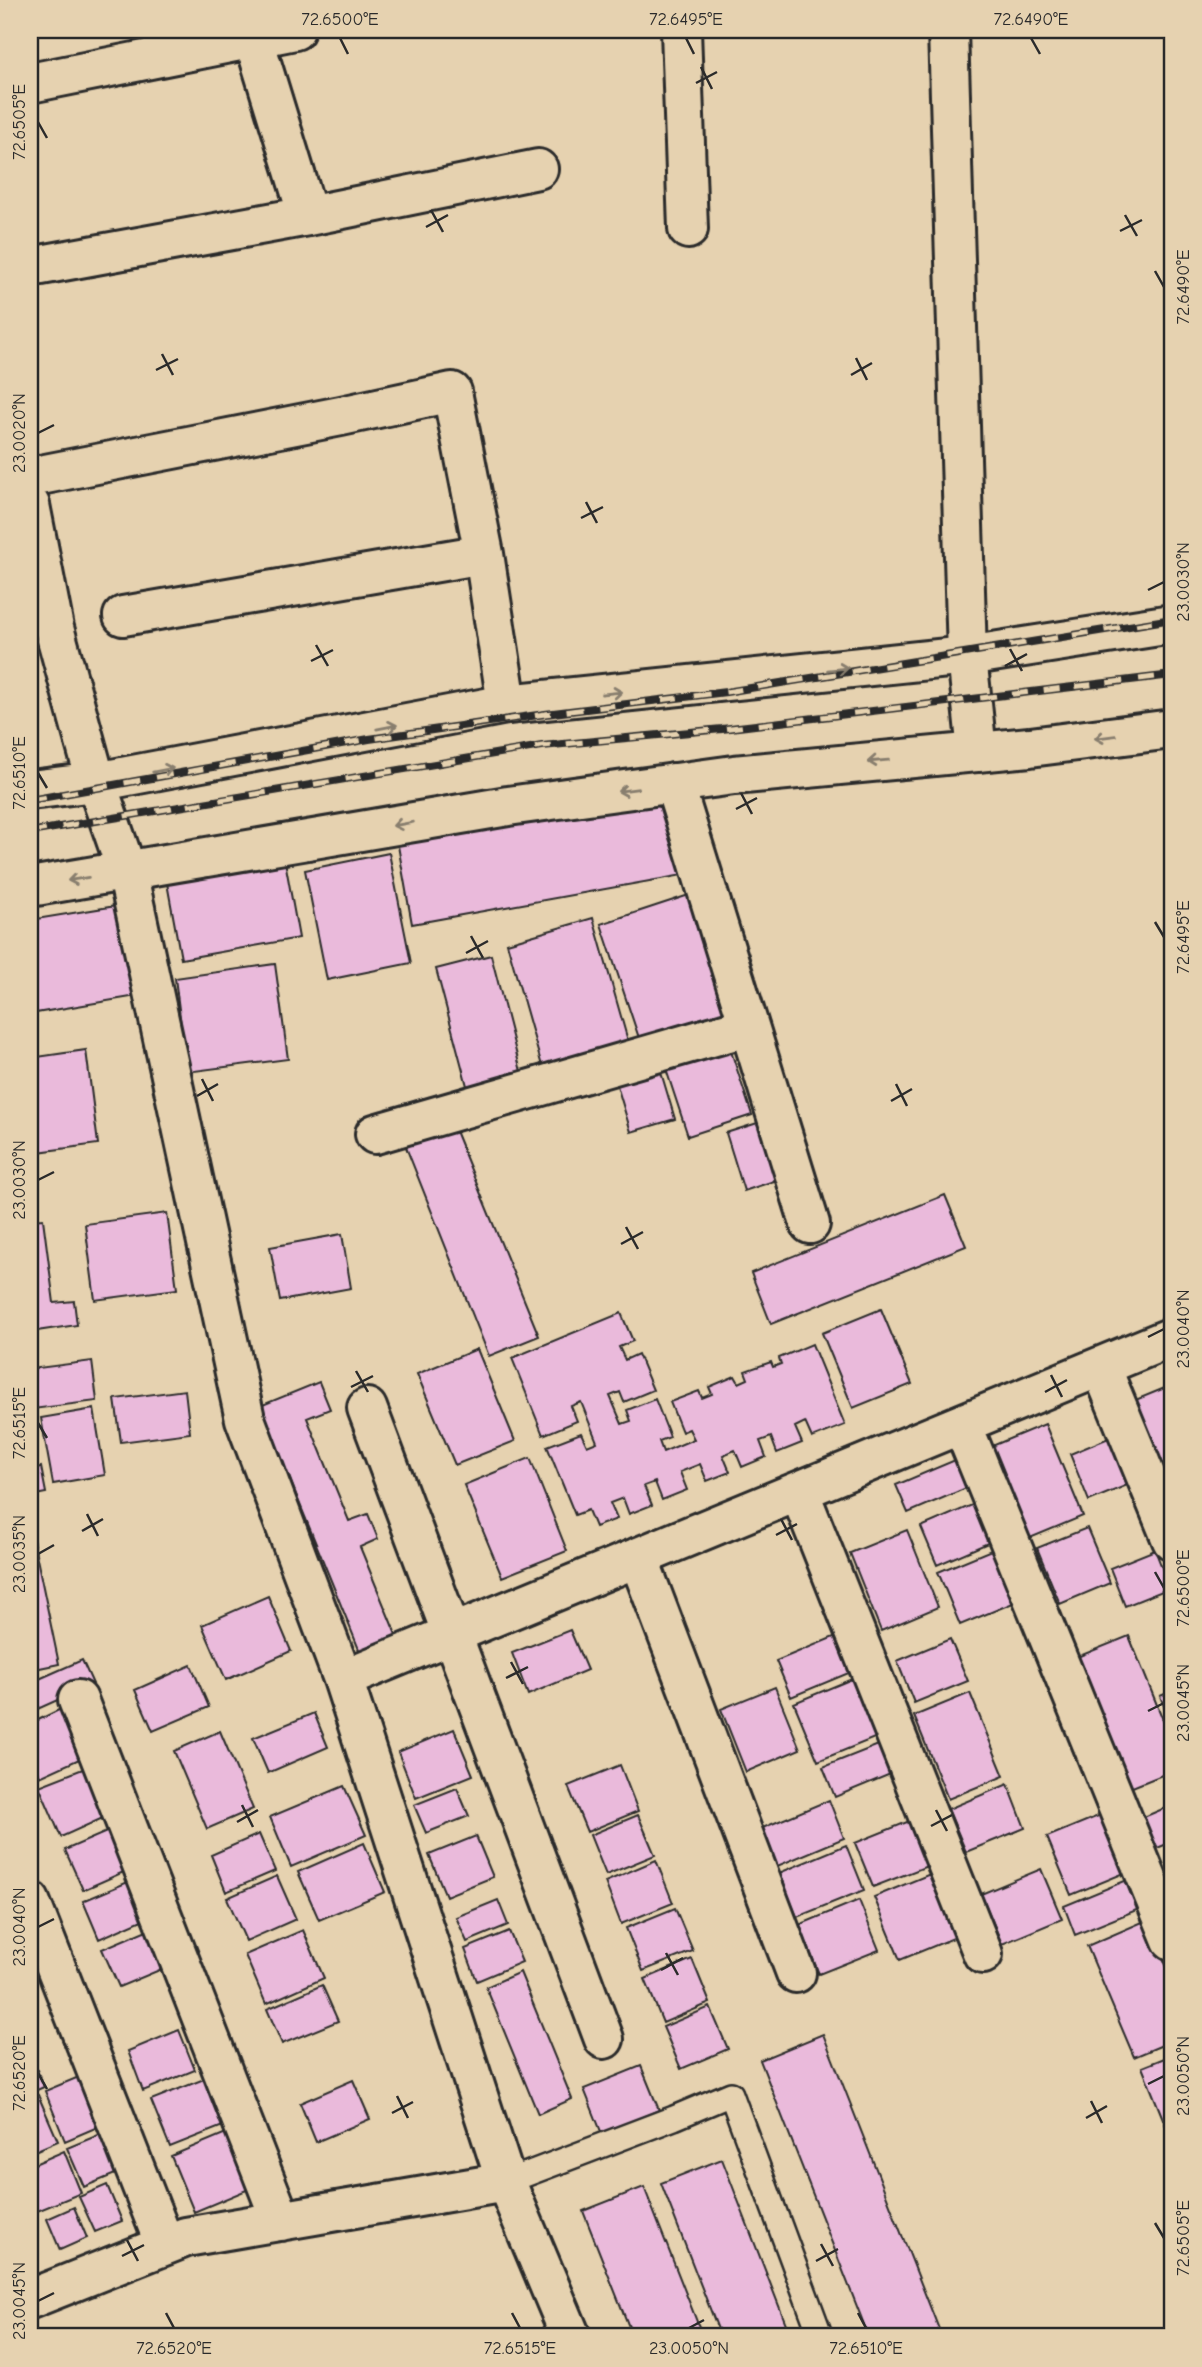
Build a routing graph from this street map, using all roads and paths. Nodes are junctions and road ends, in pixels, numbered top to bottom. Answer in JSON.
{"nodes":[{"id":1,"x":295,"y":30,"type":"edge"},
{"id":2,"x":681,"y":30,"type":"edge"},
{"id":3,"x":948,"y":30,"type":"edge"},
{"id":4,"x":251,"y":34,"type":"edge"},
{"id":5,"x":30,"y":83,"type":"edge"},
{"id":6,"x":538,"y":169,"type":"dead end"},
{"id":7,"x":307,"y":216,"type":"junction"},
{"id":8,"x":688,"y":229,"type":"dead end"},
{"id":9,"x":30,"y":267,"type":"edge"},
{"id":10,"x":30,"y":477,"type":"edge"},
{"id":11,"x":30,"y":505,"type":"edge"},
{"id":12,"x":484,"y":554,"type":"junction"},
{"id":13,"x":124,"y":616,"type":"dead end"},
{"id":14,"x":1172,"y":624,"type":"edge"},
{"id":15,"x":967,"y":656,"type":"junction"},
{"id":16,"x":507,"y":704,"type":"junction"},
{"id":17,"x":1172,"y":729,"type":"edge"},
{"id":18,"x":977,"y":752,"type":"junction"},
{"id":19,"x":96,"y":782,"type":"junction"},
{"id":20,"x":674,"y":783,"type":"junction"},
{"id":21,"x":30,"y":790,"type":"edge"},
{"id":22,"x":127,"y":872,"type":"junction"},
{"id":23,"x":30,"y":887,"type":"edge"},
{"id":24,"x":749,"y":1026,"type":"junction"},
{"id":25,"x":375,"y":1134,"type":"dead end"},
{"id":26,"x":810,"y":1224,"type":"dead end"},
{"id":27,"x":1172,"y":1338,"type":"edge"},
{"id":28,"x":1101,"y":1367,"type":"junction"},
{"id":29,"x":367,"y":1408,"type":"dead end"},
{"id":30,"x":962,"y":1424,"type":"junction"},
{"id":31,"x":799,"y":1491,"type":"junction"},
{"id":32,"x":1172,"y":1540,"type":"edge"},
{"id":33,"x":638,"y":1557,"type":"junction"},
{"id":34,"x":451,"y":1633,"type":"junction"},
{"id":35,"x":343,"y":1679,"type":"junction"},
{"id":36,"x":78,"y":1700,"type":"dead end"},
{"id":37,"x":1165,"y":1899,"type":"edge"},
{"id":38,"x":30,"y":1902,"type":"edge"},
{"id":39,"x":1172,"y":1940,"type":"edge"},
{"id":40,"x":983,"y":1954,"type":"dead end"},
{"id":41,"x":796,"y":1973,"type":"dead end"},
{"id":42,"x":604,"y":2039,"type":"dead end"},
{"id":43,"x":506,"y":2182,"type":"junction"},
{"id":44,"x":281,"y":2221,"type":"junction"},
{"id":45,"x":165,"y":2245,"type":"junction"},
{"id":46,"x":31,"y":2294,"type":"edge"},
{"id":47,"x":571,"y":2337,"type":"edge"},
{"id":48,"x":821,"y":2337,"type":"edge"}],
"edges":[{"from":1,"to":4,"type":"street"},
{"from":2,"to":8,"type":"street"},
{"from":3,"to":15,"type":"street"},
{"from":4,"to":5,"type":"street"},
{"from":4,"to":7,"type":"street"},
{"from":6,"to":7,"type":"street"},
{"from":7,"to":9,"type":"street"},
{"from":10,"to":12,"type":"street"},
{"from":11,"to":19,"type":"street"},
{"from":12,"to":13,"type":"street"},
{"from":12,"to":16,"type":"street"},
{"from":14,"to":15,"type":"street"},
{"from":16,"to":15,"type":"street","one_way":true},
{"from":15,"to":18,"type":"street"},
{"from":19,"to":16,"type":"street","one_way":true},
{"from":17,"to":18,"type":"street","one_way":true},
{"from":18,"to":20,"type":"street","one_way":true},
{"from":19,"to":21,"type":"street"},
{"from":19,"to":22,"type":"street"},
{"from":20,"to":22,"type":"street","one_way":true},
{"from":20,"to":24,"type":"street"},
{"from":22,"to":23,"type":"street","one_way":true},
{"from":22,"to":35,"type":"street"},
{"from":24,"to":25,"type":"street"},
{"from":24,"to":26,"type":"street"},
{"from":27,"to":28,"type":"street"},
{"from":28,"to":30,"type":"street"},
{"from":28,"to":32,"type":"street"},
{"from":29,"to":34,"type":"street"},
{"from":30,"to":31,"type":"street"},
{"from":30,"to":37,"type":"street"},
{"from":31,"to":33,"type":"street"},
{"from":31,"to":40,"type":"street"},
{"from":33,"to":34,"type":"street"},
{"from":33,"to":41,"type":"street"},
{"from":34,"to":35,"type":"street"},
{"from":34,"to":42,"type":"street"},
{"from":35,"to":43,"type":"street"},
{"from":36,"to":44,"type":"street"},
{"from":37,"to":39,"type":"street"},
{"from":38,"to":45,"type":"street"},
{"from":43,"to":44,"type":"street"},
{"from":43,"to":47,"type":"street"},
{"from":43,"to":48,"type":"lane"},
{"from":44,"to":45,"type":"street"},
{"from":45,"to":46,"type":"street"}]}
